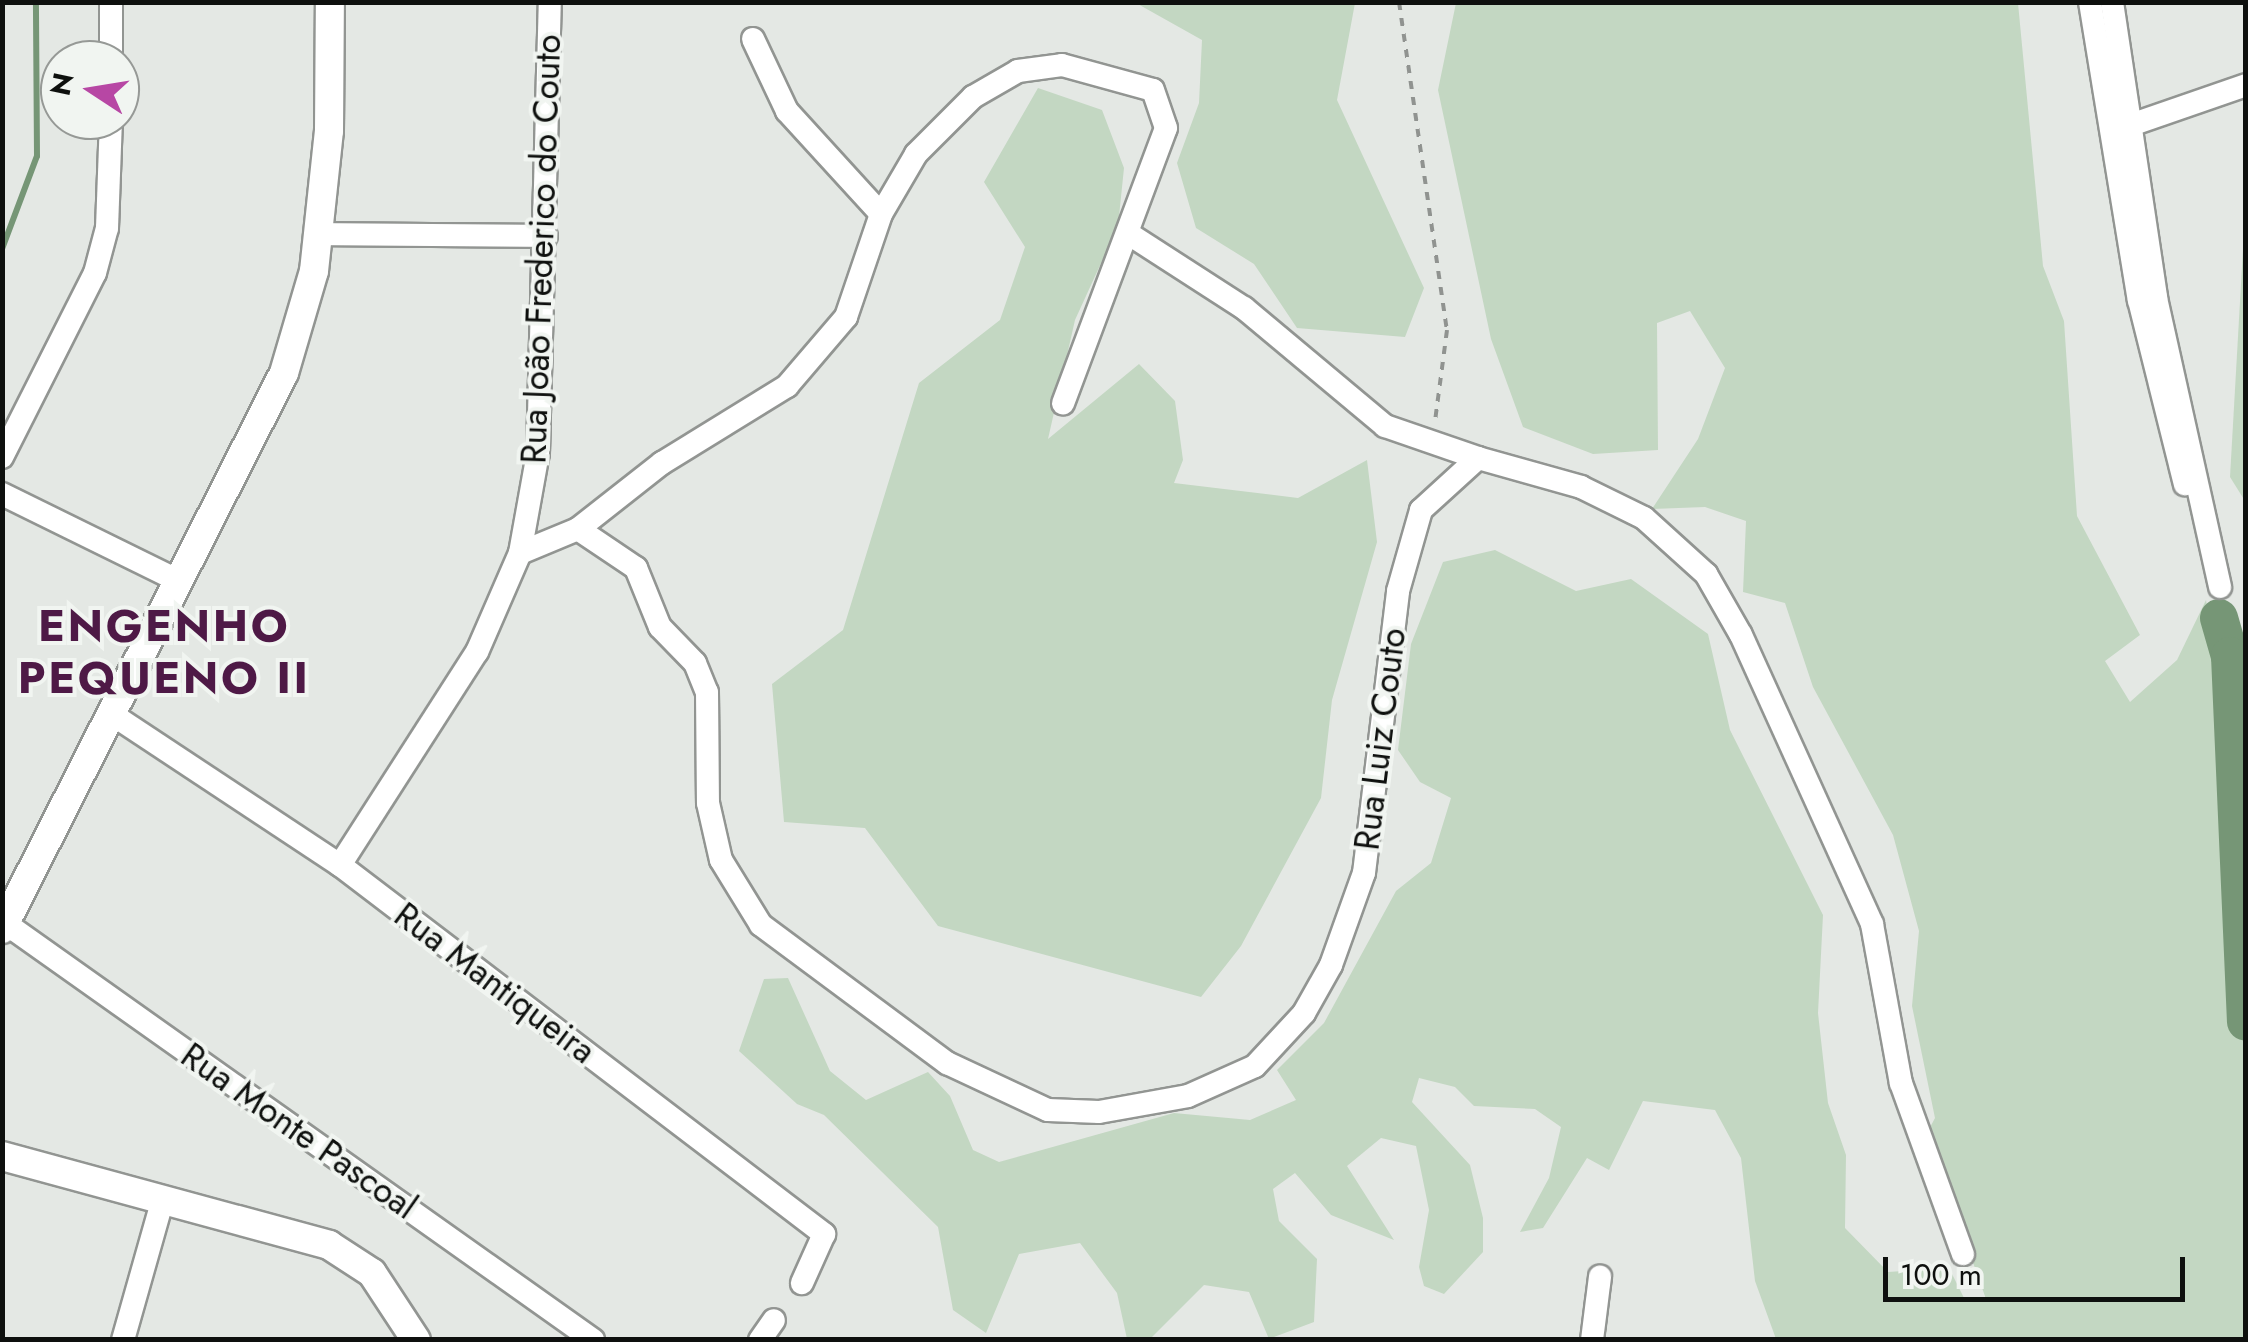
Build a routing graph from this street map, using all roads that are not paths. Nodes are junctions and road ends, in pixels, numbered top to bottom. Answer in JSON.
{"nodes":[{"id":1,"x":111,"y":2,"type":"edge"},
{"id":2,"x":330,"y":2,"type":"edge"},
{"id":3,"x":550,"y":2,"type":"edge"},
{"id":4,"x":2090,"y":2,"type":"edge"},
{"id":5,"x":2112,"y":2,"type":"edge"},
{"id":6,"x":753,"y":39,"type":"dead end"},
{"id":7,"x":110,"y":40,"type":"edge"},
{"id":8,"x":2246,"y":85,"type":"edge"},
{"id":9,"x":2122,"y":127,"type":"junction"},
{"id":10,"x":110,"y":140,"type":"edge"},
{"id":11,"x":881,"y":214,"type":"junction"},
{"id":12,"x":318,"y":234,"type":"junction"},
{"id":13,"x":1129,"y":234,"type":"junction"},
{"id":14,"x":546,"y":236,"type":"junction"},
{"id":15,"x":1063,"y":404,"type":"dead end"},
{"id":16,"x":2,"y":457,"type":"edge"},
{"id":17,"x":1478,"y":458,"type":"junction"},
{"id":18,"x":2,"y":494,"type":"edge"},
{"id":19,"x":578,"y":528,"type":"junction"},
{"id":20,"x":520,"y":553,"type":"junction"},
{"id":21,"x":180,"y":582,"type":"junction"},
{"id":22,"x":2220,"y":586,"type":"dead end"},
{"id":23,"x":113,"y":715,"type":"junction"},
{"id":24,"x":340,"y":865,"type":"junction"},
{"id":25,"x":4,"y":926,"type":"edge"},
{"id":26,"x":2,"y":1156,"type":"edge"},
{"id":27,"x":161,"y":1206,"type":"junction"},
{"id":28,"x":1963,"y":1254,"type":"dead end"},
{"id":29,"x":1600,"y":1277,"type":"dead end"},
{"id":30,"x":802,"y":1282,"type":"dead end"},
{"id":31,"x":774,"y":1320,"type":"dead end"},
{"id":32,"x":124,"y":1340,"type":"edge"},
{"id":33,"x":416,"y":1340,"type":"edge"},
{"id":34,"x":593,"y":1340,"type":"edge"},
{"id":35,"x":760,"y":1340,"type":"edge"},
{"id":36,"x":1592,"y":1340,"type":"edge"}],
"edges":[{"from":1,"to":7,"type":"street"},
{"from":2,"to":12,"type":"street"},
{"from":3,"to":14,"type":"street","name":"Rua João Frederico do Couto"},
{"from":4,"to":9,"type":"street"},
{"from":5,"to":9,"type":"street"},
{"from":6,"to":11,"type":"street"},
{"from":8,"to":9,"type":"street"},
{"from":9,"to":22,"type":"street"},
{"from":10,"to":16,"type":"street"},
{"from":11,"to":13,"type":"street"},
{"from":11,"to":19,"type":"street"},
{"from":12,"to":14,"type":"street"},
{"from":12,"to":21,"type":"street"},
{"from":13,"to":15,"type":"street"},
{"from":13,"to":17,"type":"street"},
{"from":14,"to":20,"type":"street","name":"Rua João Frederico do Couto"},
{"from":17,"to":19,"type":"street","name":"Rua Luiz Couto"},
{"from":17,"to":28,"type":"street"},
{"from":18,"to":21,"type":"street"},
{"from":19,"to":20,"type":"street"},
{"from":20,"to":24,"type":"street","name":"Rua João Frederico do Couto"},
{"from":21,"to":23,"type":"street"},
{"from":23,"to":24,"type":"street","name":"Rua Mantiqueira"},
{"from":23,"to":25,"type":"street"},
{"from":24,"to":30,"type":"street","name":"Rua Mantiqueira"},
{"from":25,"to":34,"type":"street","name":"Rua Monte Pascoal"},
{"from":26,"to":27,"type":"street"},
{"from":27,"to":32,"type":"street"},
{"from":27,"to":33,"type":"street"},
{"from":29,"to":36,"type":"street"},
{"from":31,"to":35,"type":"street"}]}
